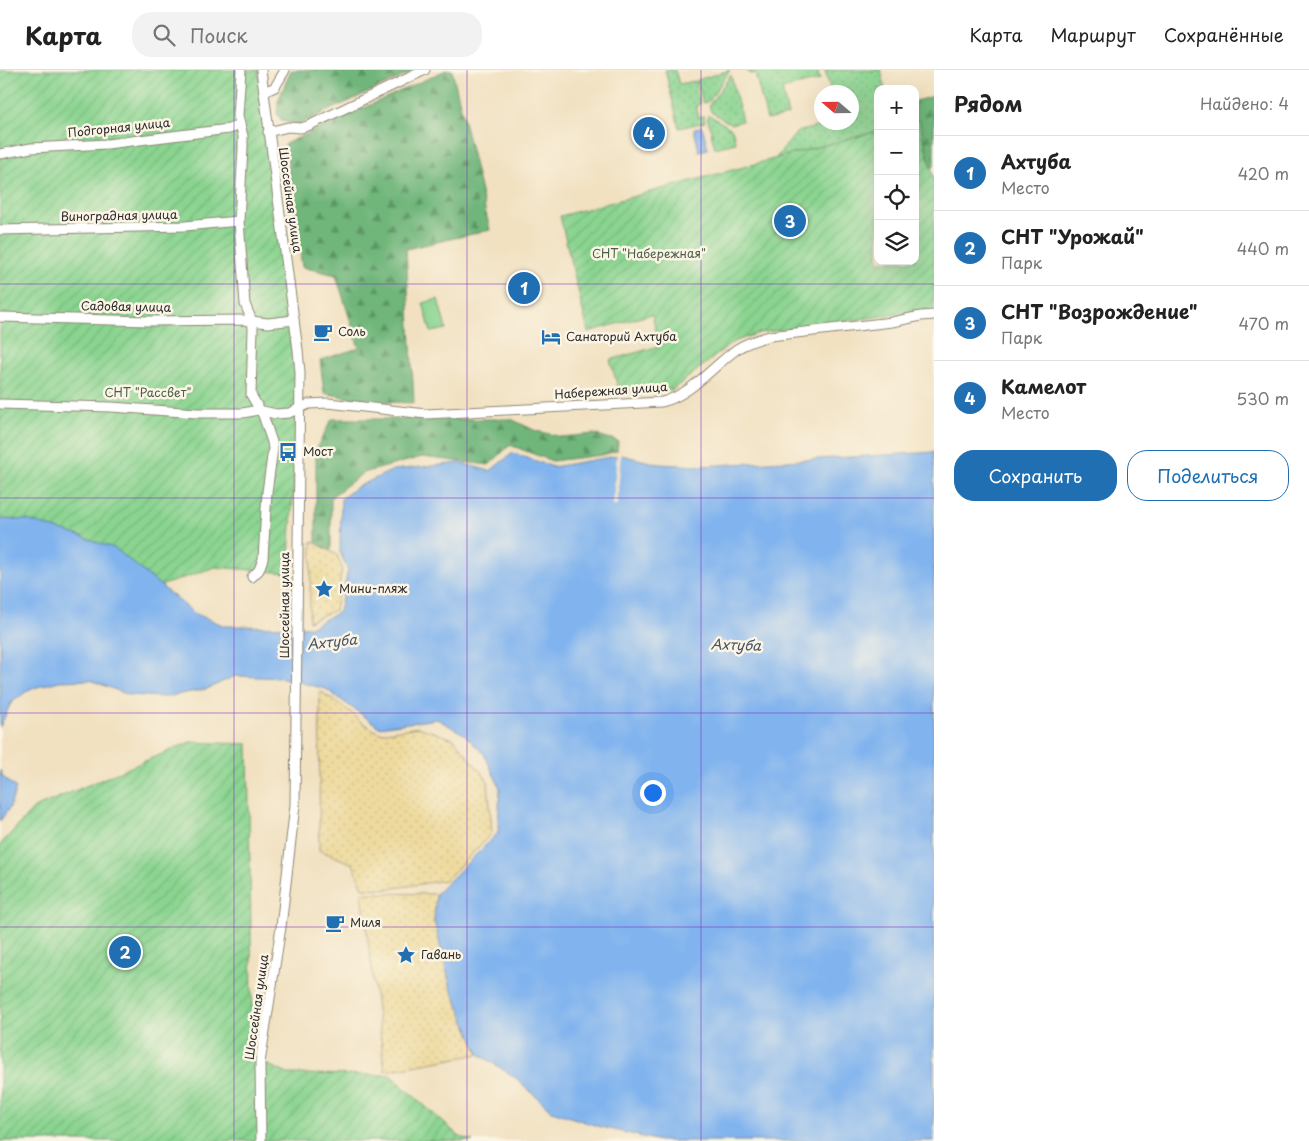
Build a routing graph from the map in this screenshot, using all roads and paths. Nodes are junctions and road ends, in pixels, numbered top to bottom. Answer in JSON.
{"nodes":[{"id":1,"x":241,"y":70,"type":"edge"},
{"id":2,"x":261,"y":70,"type":"edge"},
{"id":3,"x":285,"y":70,"type":"edge"},
{"id":4,"x":425,"y":70,"type":"edge"},
{"id":5,"x":264,"y":92,"type":"junction"},
{"id":6,"x":239,"y":126,"type":"junction"},
{"id":7,"x":268,"y":132,"type":"junction"},
{"id":8,"x":0,"y":154,"type":"edge"},
{"id":9,"x":239,"y":221,"type":"junction"},
{"id":10,"x":0,"y":230,"type":"edge"},
{"id":11,"x":934,"y":315,"type":"edge"},
{"id":12,"x":0,"y":317,"type":"edge"},
{"id":13,"x":294,"y":320,"type":"junction"},
{"id":14,"x":252,"y":321,"type":"junction"},
{"id":15,"x":0,"y":404,"type":"edge"},
{"id":16,"x":299,"y":407,"type":"junction"},
{"id":17,"x":261,"y":412,"type":"junction"},
{"id":18,"x":252,"y":577,"type":"dead end"},
{"id":19,"x":261,"y":1141,"type":"edge"}],
"edges":[{"from":1,"to":6,"type":"street"},
{"from":2,"to":5,"type":"street","name":"Шоссейная улица"},
{"from":3,"to":5,"type":"street"},
{"from":4,"to":7,"type":"street"},
{"from":5,"to":7,"type":"street","name":"Шоссейная улица"},
{"from":6,"to":8,"type":"street","name":"Подгорная улица"},
{"from":6,"to":9,"type":"street"},
{"from":7,"to":13,"type":"street","name":"Шоссейная улица"},
{"from":9,"to":10,"type":"street","name":"Виноградная улица"},
{"from":9,"to":14,"type":"street"},
{"from":11,"to":16,"type":"street","name":"Набережная улица"},
{"from":12,"to":14,"type":"street","name":"Садовая улица"},
{"from":13,"to":14,"type":"street","name":"Садовая улица"},
{"from":13,"to":16,"type":"street","name":"Шоссейная улица"},
{"from":14,"to":17,"type":"street"},
{"from":15,"to":17,"type":"street"},
{"from":16,"to":17,"type":"street","name":"Набережная улица"},
{"from":16,"to":19,"type":"street","name":"Шоссейная улица"},
{"from":17,"to":18,"type":"street"}]}
